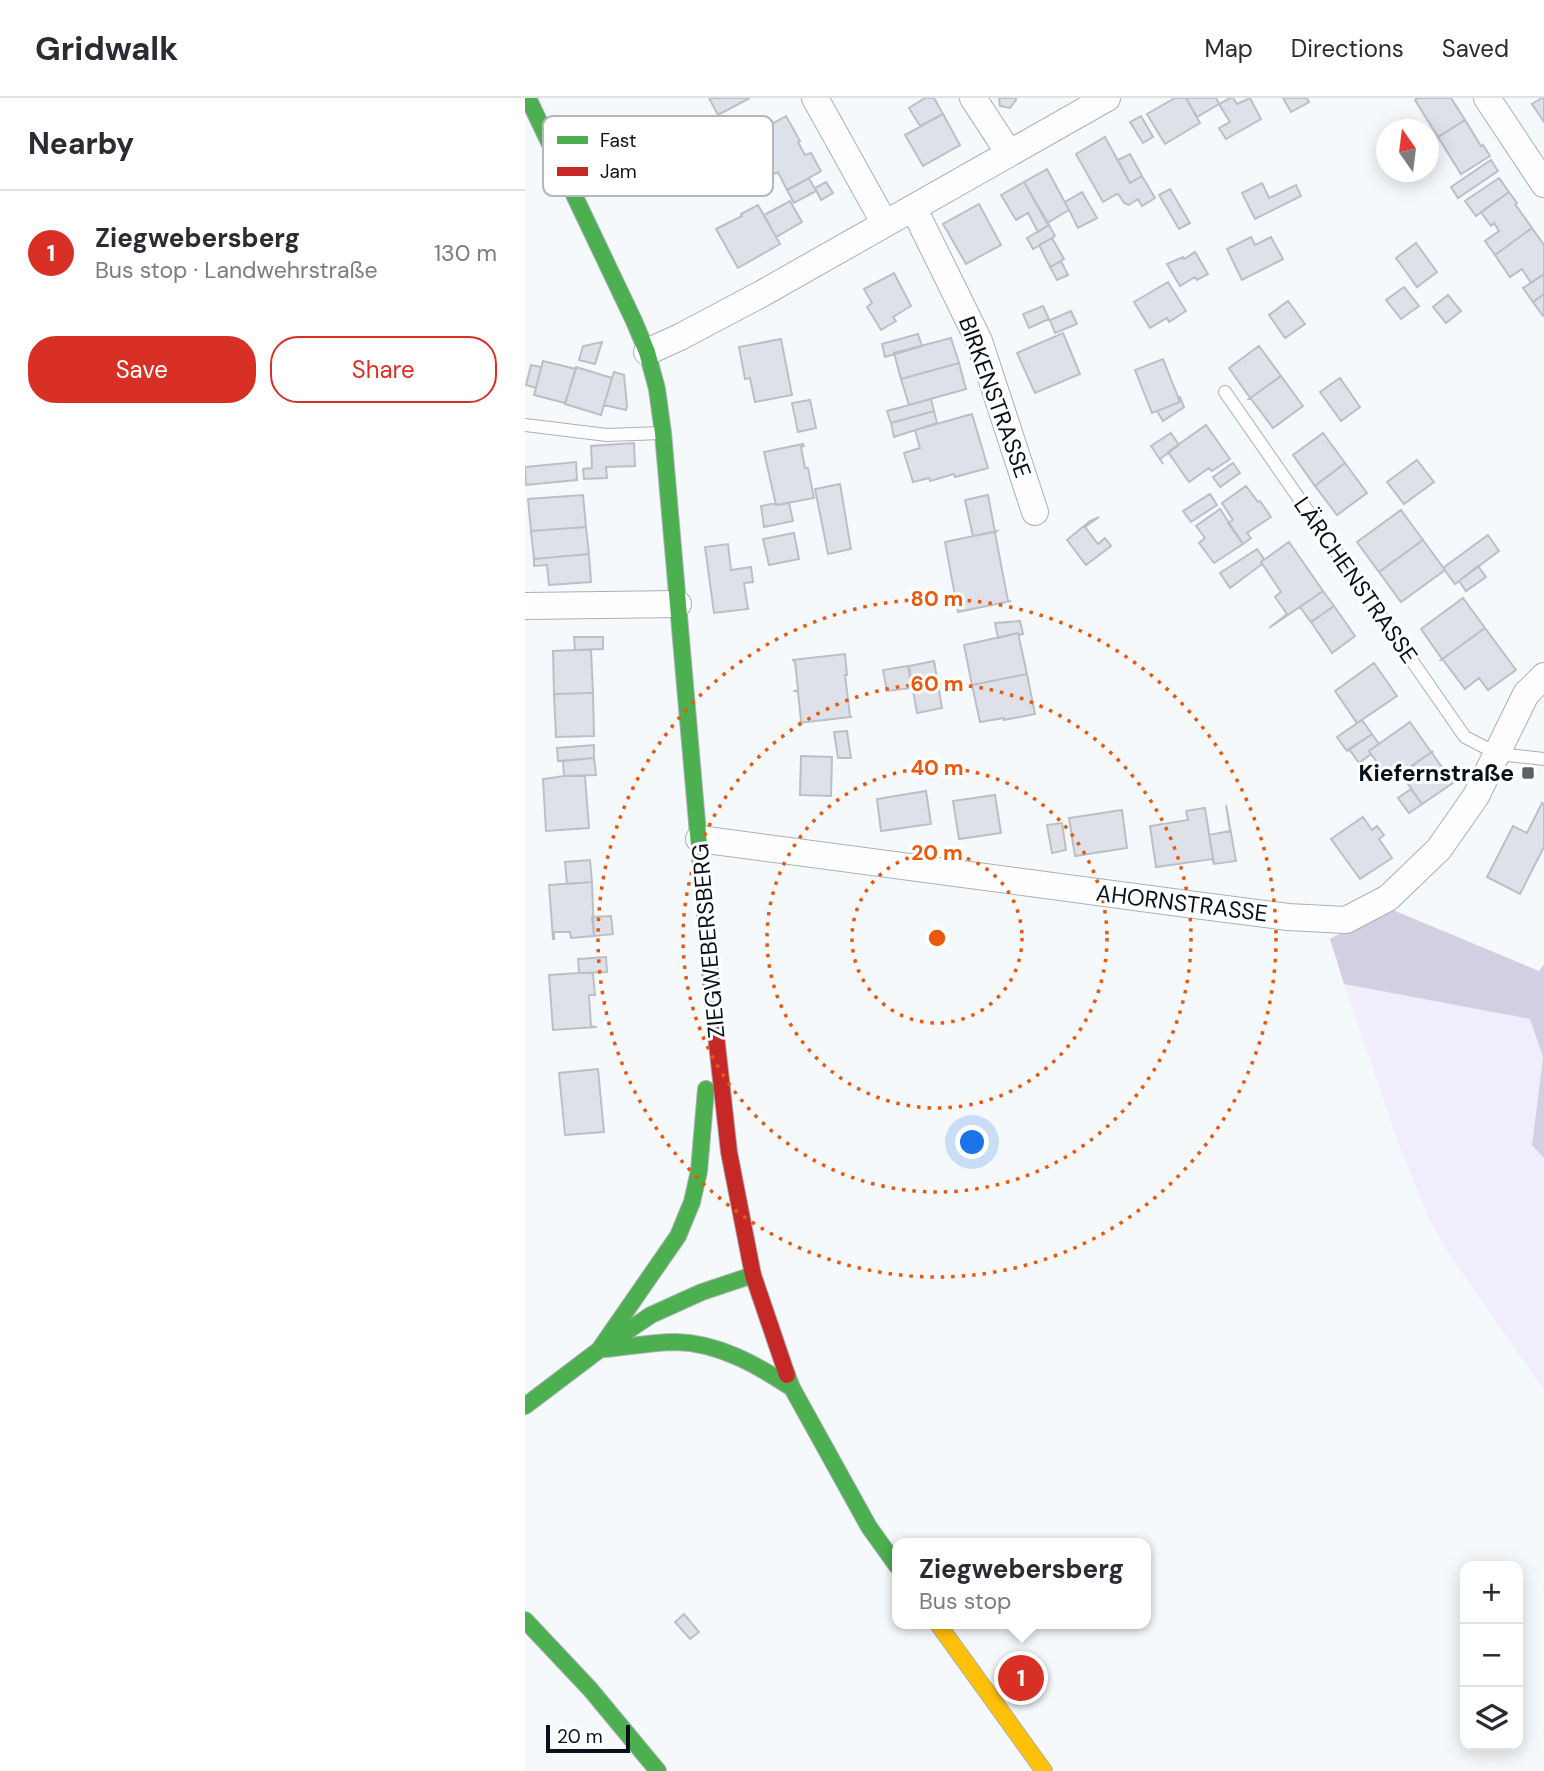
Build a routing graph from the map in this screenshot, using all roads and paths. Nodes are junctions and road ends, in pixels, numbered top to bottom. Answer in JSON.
{"nodes":[{"id":1,"x":528,"y":98,"type":"edge"},
{"id":2,"x":815,"y":98,"type":"edge"},
{"id":3,"x":973,"y":98,"type":"edge"},
{"id":4,"x":1107,"y":98,"type":"edge"},
{"id":5,"x":1487,"y":98,"type":"edge"},
{"id":6,"x":543,"y":130,"type":"edge"},
{"id":7,"x":1009,"y":153,"type":"junction"},
{"id":8,"x":1544,"y":184,"type":"edge"},
{"id":9,"x":575,"y":196,"type":"edge"},
{"id":10,"x":914,"y":209,"type":"junction"},
{"id":11,"x":885,"y":224,"type":"junction"},
{"id":12,"x":647,"y":352,"type":"junction"},
{"id":13,"x":1225,"y":392,"type":"dead end"},
{"id":14,"x":525,"y":425,"type":"edge"},
{"id":15,"x":663,"y":433,"type":"junction"},
{"id":16,"x":1035,"y":512,"type":"dead end"},
{"id":17,"x":678,"y":604,"type":"junction"},
{"id":18,"x":525,"y":606,"type":"edge"},
{"id":19,"x":1544,"y":676,"type":"edge"},
{"id":20,"x":1498,"y":754,"type":"junction"},
{"id":21,"x":1544,"y":759,"type":"edge"},
{"id":22,"x":699,"y":839,"type":"junction"},
{"id":23,"x":715,"y":1017,"type":"junction"},
{"id":24,"x":753,"y":1275,"type":"junction"},
{"id":25,"x":599,"y":1350,"type":"junction"},
{"id":26,"x":792,"y":1388,"type":"junction"},
{"id":27,"x":525,"y":1406,"type":"edge"},
{"id":28,"x":892,"y":1559,"type":"edge"},
{"id":29,"x":525,"y":1620,"type":"edge"},
{"id":30,"x":942,"y":1629,"type":"edge"},
{"id":31,"x":658,"y":1771,"type":"edge"},
{"id":32,"x":1044,"y":1771,"type":"edge"}],
"edges":[{"from":1,"to":6,"type":"main road","name":"ZIEGWEBERSBERG"},
{"from":2,"to":11,"type":"street"},
{"from":3,"to":7,"type":"street"},
{"from":4,"to":7,"type":"street"},
{"from":5,"to":8,"type":"street"},
{"from":7,"to":10,"type":"street"},
{"from":9,"to":12,"type":"main road","name":"ZIEGWEBERSBERG"},
{"from":10,"to":11,"type":"street"},
{"from":10,"to":16,"type":"street","name":"BIRKENSTRASSE"},
{"from":11,"to":12,"type":"street"},
{"from":12,"to":15,"type":"main road","name":"ZIEGWEBERSBERG"},
{"from":13,"to":20,"type":"lane","name":"LÄRCHENSTRASSE"},
{"from":14,"to":15,"type":"lane"},
{"from":15,"to":17,"type":"main road","name":"ZIEGWEBERSBERG"},
{"from":17,"to":18,"type":"street"},
{"from":17,"to":22,"type":"main road","name":"ZIEGWEBERSBERG"},
{"from":19,"to":20,"type":"street","name":"AHORNSTRASSE"},
{"from":20,"to":21,"type":"lane"},
{"from":20,"to":22,"type":"street","name":"AHORNSTRASSE"},
{"from":22,"to":23,"type":"main road","name":"ZIEGWEBERSBERG"},
{"from":23,"to":24,"type":"main road","name":"ZIEGWEBERSBERG"},
{"from":23,"to":25,"type":"main road"},
{"from":24,"to":25,"type":"main road"},
{"from":24,"to":26,"type":"main road","name":"ZIEGWEBERSBERG"},
{"from":25,"to":26,"type":"main road"},
{"from":25,"to":27,"type":"main road"},
{"from":26,"to":28,"type":"main road","name":"ZIEGWEBERSBERG"},
{"from":29,"to":31,"type":"main road"},
{"from":30,"to":32,"type":"main road"}]}
